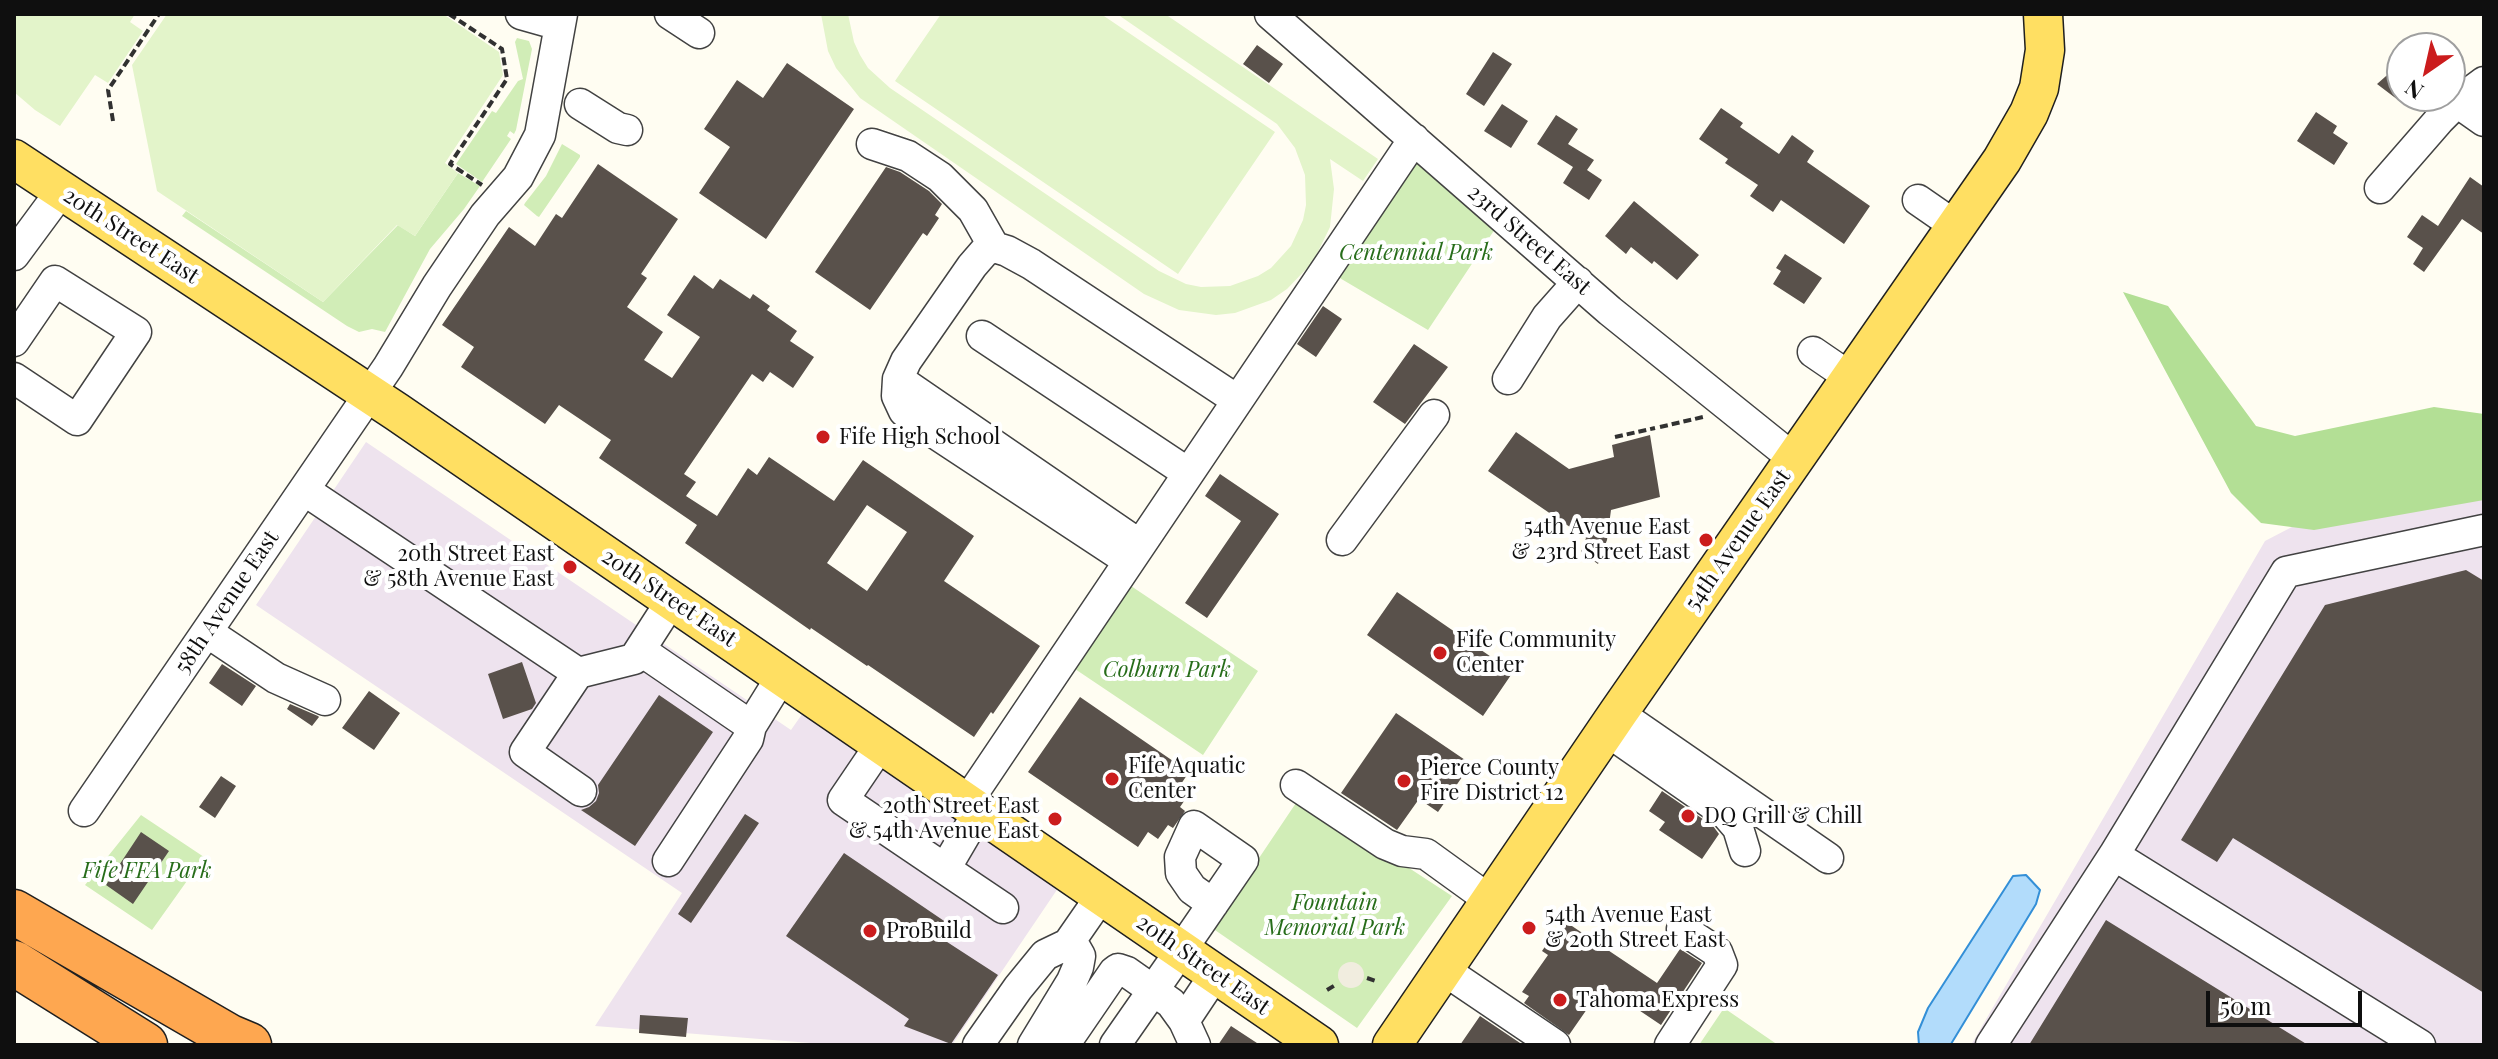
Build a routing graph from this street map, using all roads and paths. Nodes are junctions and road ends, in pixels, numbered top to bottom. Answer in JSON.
{"nodes":[{"id":1,"x":159,"y":14,"type":"edge"},
{"id":2,"x":449,"y":14,"type":"edge"},
{"id":3,"x":521,"y":14,"type":"edge"},
{"id":4,"x":670,"y":14,"type":"edge"},
{"id":5,"x":1270,"y":14,"type":"edge"},
{"id":6,"x":2044,"y":18,"type":"edge"},
{"id":7,"x":561,"y":20,"type":"edge"},
{"id":8,"x":699,"y":33,"type":"dead end"},
{"id":9,"x":2484,"y":82,"type":"edge"},
{"id":10,"x":2466,"y":95,"type":"edge"},
{"id":11,"x":580,"y":104,"type":"dead end"},
{"id":12,"x":2466,"y":108,"type":"edge"},
{"id":13,"x":2448,"y":112,"type":"edge"},
{"id":14,"x":113,"y":121,"type":"dead end"},
{"id":15,"x":2484,"y":121,"type":"edge"},
{"id":16,"x":627,"y":130,"type":"dead end"},
{"id":17,"x":1414,"y":139,"type":"junction"},
{"id":18,"x":872,"y":144,"type":"dead end"},
{"id":19,"x":14,"y":159,"type":"edge"},
{"id":20,"x":484,"y":187,"type":"dead end"},
{"id":21,"x":2380,"y":188,"type":"dead end"},
{"id":22,"x":62,"y":190,"type":"junction"},
{"id":23,"x":1918,"y":200,"type":"dead end"},
{"id":24,"x":1957,"y":227,"type":"junction"},
{"id":25,"x":994,"y":247,"type":"junction"},
{"id":26,"x":14,"y":255,"type":"edge"},
{"id":27,"x":1578,"y":282,"type":"junction"},
{"id":28,"x":982,"y":336,"type":"dead end"},
{"id":29,"x":14,"y":341,"type":"edge"},
{"id":30,"x":1813,"y":352,"type":"dead end"},
{"id":31,"x":14,"y":378,"type":"edge"},
{"id":32,"x":1851,"y":378,"type":"junction"},
{"id":33,"x":1508,"y":379,"type":"dead end"},
{"id":34,"x":370,"y":393,"type":"junction"},
{"id":35,"x":1237,"y":400,"type":"junction"},
{"id":36,"x":1434,"y":415,"type":"dead end"},
{"id":37,"x":1705,"y":417,"type":"dead end"},
{"id":38,"x":1615,"y":437,"type":"dead end"},
{"id":39,"x":1794,"y":459,"type":"junction"},
{"id":40,"x":1188,"y":473,"type":"junction"},
{"id":41,"x":304,"y":490,"type":"junction"},
{"id":42,"x":2484,"y":530,"type":"edge"},
{"id":43,"x":1342,"y":540,"type":"dead end"},
{"id":44,"x":1135,"y":553,"type":"junction"},
{"id":45,"x":672,"y":600,"type":"junction"},
{"id":46,"x":207,"y":632,"type":"junction"},
{"id":47,"x":640,"y":650,"type":"junction"},
{"id":48,"x":578,"y":673,"type":"junction"},
{"id":49,"x":782,"y":676,"type":"junction"},
{"id":50,"x":325,"y":700,"type":"dead end"},
{"id":51,"x":1612,"y":722,"type":"junction"},
{"id":52,"x":751,"y":726,"type":"junction"},
{"id":53,"x":881,"y":744,"type":"junction"},
{"id":54,"x":1296,"y":785,"type":"dead end"},
{"id":55,"x":581,"y":791,"type":"dead end"},
{"id":56,"x":973,"y":807,"type":"junction"},
{"id":57,"x":84,"y":811,"type":"dead end"},
{"id":58,"x":1745,"y":851,"type":"dead end"},
{"id":59,"x":2114,"y":855,"type":"junction"},
{"id":60,"x":1828,"y":858,"type":"dead end"},
{"id":61,"x":668,"y":861,"type":"dead end"},
{"id":62,"x":945,"y":869,"type":"junction"},
{"id":63,"x":1102,"y":895,"type":"junction"},
{"id":64,"x":1491,"y":901,"type":"junction"},
{"id":65,"x":1213,"y":904,"type":"junction"},
{"id":66,"x":1003,"y":908,"type":"dead end"},
{"id":67,"x":14,"y":912,"type":"edge"},
{"id":68,"x":1682,"y":929,"type":"dead end"},
{"id":69,"x":1068,"y":944,"type":"junction"},
{"id":70,"x":1182,"y":949,"type":"junction"},
{"id":71,"x":14,"y":963,"type":"edge"},
{"id":72,"x":1444,"y":970,"type":"junction"},
{"id":73,"x":1216,"y":973,"type":"junction"},
{"id":74,"x":1367,"y":978,"type":"dead end"},
{"id":75,"x":1376,"y":981,"type":"dead end"},
{"id":76,"x":1337,"y":984,"type":"dead end"},
{"id":77,"x":1154,"y":990,"type":"junction"},
{"id":78,"x":1327,"y":990,"type":"dead end"},
{"id":79,"x":1190,"y":1033,"type":"edge"},
{"id":80,"x":1403,"y":1041,"type":"edge"},
{"id":81,"x":145,"y":1045,"type":"edge"},
{"id":82,"x":249,"y":1045,"type":"edge"},
{"id":83,"x":978,"y":1045,"type":"edge"},
{"id":84,"x":1033,"y":1045,"type":"edge"},
{"id":85,"x":1064,"y":1045,"type":"edge"},
{"id":86,"x":1115,"y":1045,"type":"edge"},
{"id":87,"x":1319,"y":1045,"type":"edge"},
{"id":88,"x":1555,"y":1045,"type":"edge"},
{"id":89,"x":1670,"y":1045,"type":"edge"},
{"id":90,"x":1991,"y":1045,"type":"edge"},
{"id":91,"x":2420,"y":1045,"type":"edge"}],
"edges":[{"from":1,"to":14,"type":"path"},
{"from":2,"to":20,"type":"path"},
{"from":3,"to":7,"type":"street"},
{"from":4,"to":8,"type":"street"},
{"from":5,"to":17,"type":"street","name":"23rd Street East"},
{"from":6,"to":24,"type":"main road","name":"54th Avenue East"},
{"from":7,"to":34,"type":"street","name":"58th Avenue East"},
{"from":9,"to":10,"type":"street"},
{"from":11,"to":16,"type":"street"},
{"from":12,"to":15,"type":"street"},
{"from":13,"to":21,"type":"street"},
{"from":17,"to":27,"type":"street","name":"23rd Street East"},
{"from":17,"to":35,"type":"street"},
{"from":18,"to":25,"type":"street"},
{"from":19,"to":22,"type":"main road","name":"20th Street East"},
{"from":22,"to":26,"type":"street"},
{"from":22,"to":34,"type":"main road","name":"20th Street East"},
{"from":23,"to":24,"type":"street"},
{"from":24,"to":32,"type":"main road","name":"54th Avenue East"},
{"from":25,"to":35,"type":"street"},
{"from":25,"to":44,"type":"street"},
{"from":27,"to":33,"type":"street"},
{"from":27,"to":39,"type":"street","name":"23rd Street East"},
{"from":28,"to":40,"type":"street"},
{"from":29,"to":31,"type":"street"},
{"from":30,"to":32,"type":"street"},
{"from":32,"to":39,"type":"main road","name":"54th Avenue East"},
{"from":34,"to":41,"type":"street","name":"58th Avenue East"},
{"from":34,"to":45,"type":"main road","name":"20th Street East"},
{"from":35,"to":40,"type":"street"},
{"from":36,"to":43,"type":"street"},
{"from":37,"to":38,"type":"path"},
{"from":39,"to":51,"type":"main road","name":"54th Avenue East"},
{"from":40,"to":44,"type":"street"},
{"from":41,"to":46,"type":"street","name":"58th Avenue East"},
{"from":41,"to":48,"type":"street"},
{"from":42,"to":59,"type":"street"},
{"from":44,"to":56,"type":"street"},
{"from":45,"to":47,"type":"street"},
{"from":45,"to":49,"type":"main road","name":"20th Street East"},
{"from":46,"to":50,"type":"street"},
{"from":46,"to":57,"type":"street","name":"58th Avenue East"},
{"from":47,"to":48,"type":"street"},
{"from":47,"to":52,"type":"street"},
{"from":48,"to":55,"type":"street"},
{"from":49,"to":52,"type":"street"},
{"from":49,"to":53,"type":"main road","name":"20th Street East"},
{"from":51,"to":58,"type":"street"},
{"from":51,"to":60,"type":"street"},
{"from":51,"to":64,"type":"main road","name":"54th Avenue East"},
{"from":52,"to":61,"type":"street"},
{"from":53,"to":56,"type":"main road","name":"20th Street East"},
{"from":53,"to":62,"type":"street"},
{"from":54,"to":64,"type":"street"},
{"from":56,"to":62,"type":"street"},
{"from":56,"to":63,"type":"main road","name":"20th Street East"},
{"from":59,"to":90,"type":"street"},
{"from":59,"to":91,"type":"street"},
{"from":62,"to":66,"type":"street"},
{"from":63,"to":69,"type":"street"},
{"from":63,"to":70,"type":"main road","name":"20th Street East"},
{"from":64,"to":72,"type":"main road","name":"54th Avenue East"},
{"from":65,"to":65,"type":"street"},
{"from":65,"to":70,"type":"street"},
{"from":67,"to":82,"type":"highway"},
{"from":68,"to":89,"type":"street"},
{"from":69,"to":83,"type":"street"},
{"from":69,"to":84,"type":"street"},
{"from":70,"to":73,"type":"main road","name":"20th Street East"},
{"from":70,"to":77,"type":"street"},
{"from":71,"to":81,"type":"highway"},
{"from":72,"to":80,"type":"main road","name":"54th Avenue East"},
{"from":72,"to":88,"type":"street"},
{"from":73,"to":79,"type":"street"},
{"from":73,"to":87,"type":"main road","name":"20th Street East"},
{"from":74,"to":75,"type":"path"},
{"from":76,"to":78,"type":"path"},
{"from":77,"to":79,"type":"street"},
{"from":77,"to":85,"type":"street"},
{"from":77,"to":86,"type":"street"}]}
